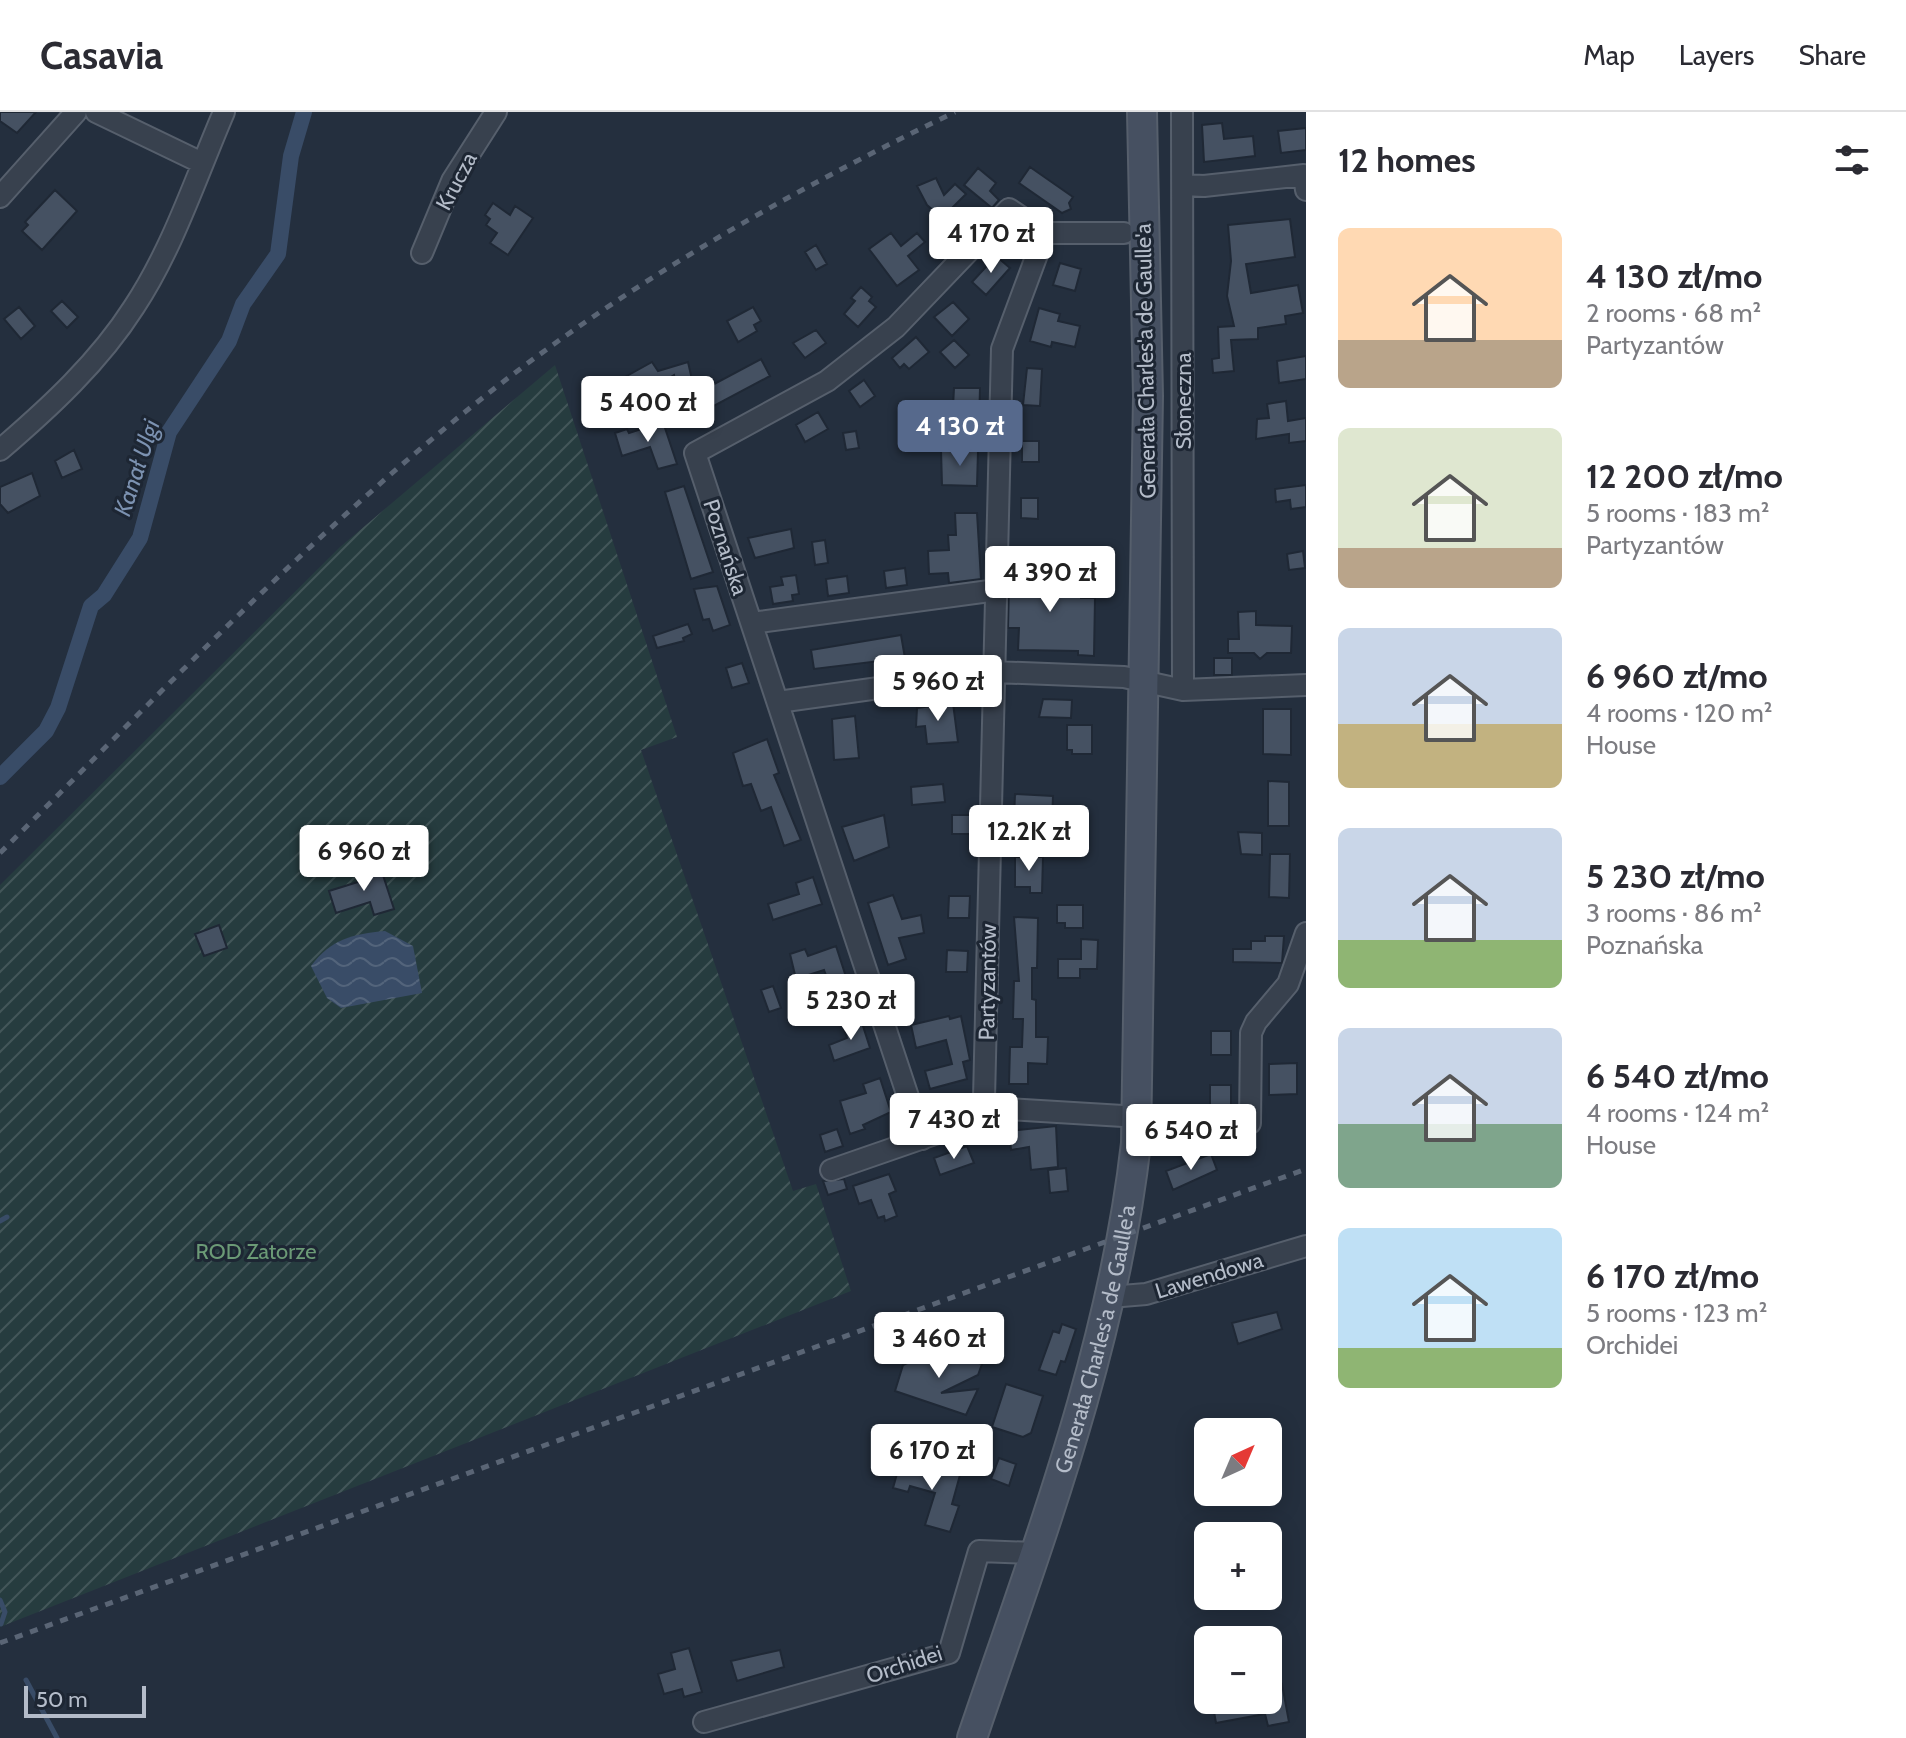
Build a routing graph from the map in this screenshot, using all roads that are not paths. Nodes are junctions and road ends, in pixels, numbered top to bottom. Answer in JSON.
{"nodes":[{"id":1,"x":76,"y":112,"type":"edge"},
{"id":2,"x":96,"y":112,"type":"edge"},
{"id":3,"x":224,"y":112,"type":"edge"},
{"id":4,"x":496,"y":112,"type":"edge"},
{"id":5,"x":1142,"y":112,"type":"edge"},
{"id":6,"x":1182,"y":112,"type":"edge"},
{"id":7,"x":202,"y":163,"type":"junction"},
{"id":8,"x":1305,"y":180,"type":"edge"},
{"id":9,"x":1183,"y":185,"type":"junction"},
{"id":10,"x":0,"y":197,"type":"edge"},
{"id":11,"x":1045,"y":233,"type":"junction"},
{"id":12,"x":1124,"y":233,"type":"dead end"},
{"id":13,"x":422,"y":253,"type":"dead end"},
{"id":14,"x":0,"y":450,"type":"edge"},
{"id":15,"x":997,"y":590,"type":"junction"},
{"id":16,"x":752,"y":623,"type":"junction"},
{"id":17,"x":994,"y":672,"type":"junction"},
{"id":18,"x":1146,"y":683,"type":"junction"},
{"id":19,"x":1306,"y":685,"type":"edge"},
{"id":20,"x":1183,"y":690,"type":"junction"},
{"id":21,"x":778,"y":702,"type":"junction"},
{"id":22,"x":1306,"y":933,"type":"edge"},
{"id":23,"x":990,"y":1114,"type":"junction"},
{"id":24,"x":1138,"y":1117,"type":"junction"},
{"id":25,"x":922,"y":1139,"type":"junction"},
{"id":26,"x":831,"y":1170,"type":"dead end"},
{"id":27,"x":1306,"y":1246,"type":"edge"},
{"id":28,"x":1110,"y":1297,"type":"junction"},
{"id":29,"x":1035,"y":1553,"type":"junction"},
{"id":30,"x":704,"y":1722,"type":"dead end"},
{"id":31,"x":972,"y":1738,"type":"edge"}],
"edges":[{"from":1,"to":10,"type":"street"},
{"from":2,"to":7,"type":"street"},
{"from":3,"to":7,"type":"street"},
{"from":4,"to":13,"type":"street","name":"Krucza"},
{"from":5,"to":18,"type":"main road","name":"Generała Charles'a de Gaulle'a"},
{"from":6,"to":9,"type":"street","name":"Słoneczna"},
{"from":7,"to":14,"type":"street"},
{"from":8,"to":9,"type":"street"},
{"from":9,"to":20,"type":"street","name":"Słoneczna"},
{"from":11,"to":12,"type":"street"},
{"from":11,"to":15,"type":"street","name":"Partyzantów"},
{"from":11,"to":16,"type":"street","name":"Poznańska"},
{"from":15,"to":16,"type":"street"},
{"from":15,"to":17,"type":"street","name":"Partyzantów"},
{"from":16,"to":21,"type":"street","name":"Poznańska"},
{"from":17,"to":18,"type":"street"},
{"from":17,"to":21,"type":"street"},
{"from":17,"to":23,"type":"street","name":"Partyzantów"},
{"from":18,"to":20,"type":"street"},
{"from":18,"to":24,"type":"main road","name":"Generała Charles'a de Gaulle'a"},
{"from":19,"to":20,"type":"street"},
{"from":21,"to":25,"type":"street","name":"Poznańska"},
{"from":22,"to":24,"type":"street"},
{"from":23,"to":24,"type":"street"},
{"from":23,"to":25,"type":"street"},
{"from":24,"to":28,"type":"main road","name":"Generała Charles'a de Gaulle'a"},
{"from":25,"to":26,"type":"street"},
{"from":27,"to":28,"type":"street","name":"Lawendowa"},
{"from":28,"to":29,"type":"main road","name":"Generała Charles'a de Gaulle'a"},
{"from":29,"to":30,"type":"street","name":"Orchidei"},
{"from":29,"to":31,"type":"main road","name":"Generała Charles'a de Gaulle'a"}]}
